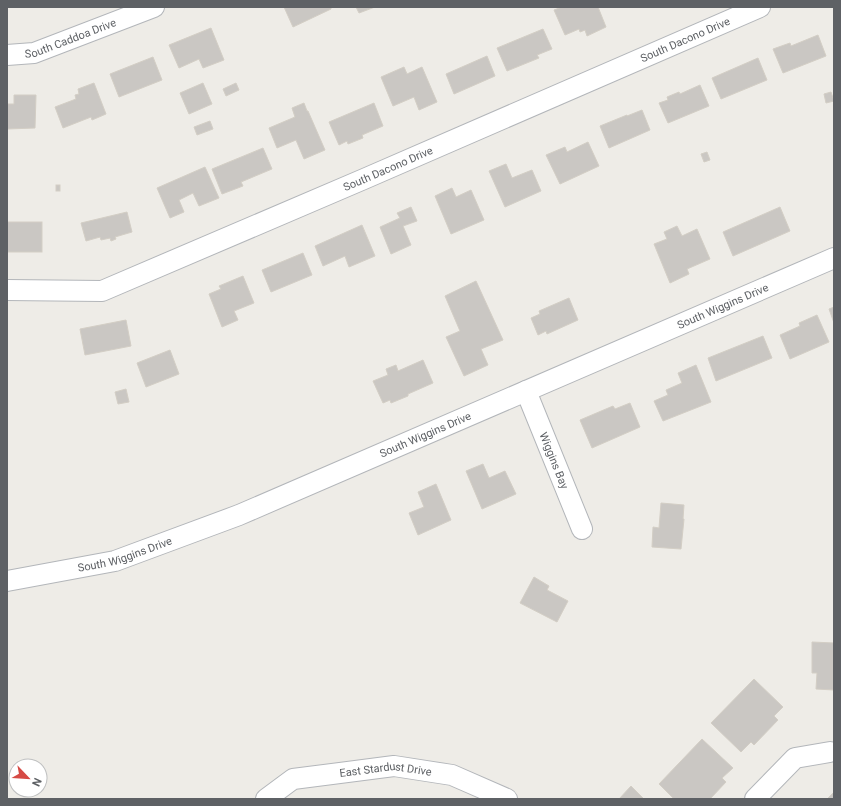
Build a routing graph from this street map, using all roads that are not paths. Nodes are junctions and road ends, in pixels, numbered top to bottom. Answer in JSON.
{"nodes":[{"id":1,"x":154,"y":7,"type":"edge"},
{"id":2,"x":760,"y":7,"type":"edge"},
{"id":3,"x":7,"y":55,"type":"edge"},
{"id":4,"x":834,"y":258,"type":"edge"},
{"id":5,"x":7,"y":290,"type":"edge"},
{"id":6,"x":526,"y":392,"type":"junction"},
{"id":7,"x":582,"y":529,"type":"dead end"},
{"id":8,"x":7,"y":581,"type":"edge"},
{"id":9,"x":830,"y":752,"type":"dead end"},
{"id":10,"x":266,"y":799,"type":"edge"},
{"id":11,"x":507,"y":799,"type":"edge"},
{"id":12,"x":755,"y":799,"type":"edge"}],
"edges":[{"from":1,"to":3,"type":"street","name":"South Caddoa Drive"},
{"from":2,"to":5,"type":"street","name":"South Dacono Drive"},
{"from":4,"to":6,"type":"street","name":"South Wiggins Drive"},
{"from":6,"to":7,"type":"street","name":"Wiggins Bay"},
{"from":6,"to":8,"type":"street","name":"South Wiggins Drive"},
{"from":9,"to":12,"type":"street"},
{"from":10,"to":11,"type":"street","name":"East Stardust Drive"}]}
